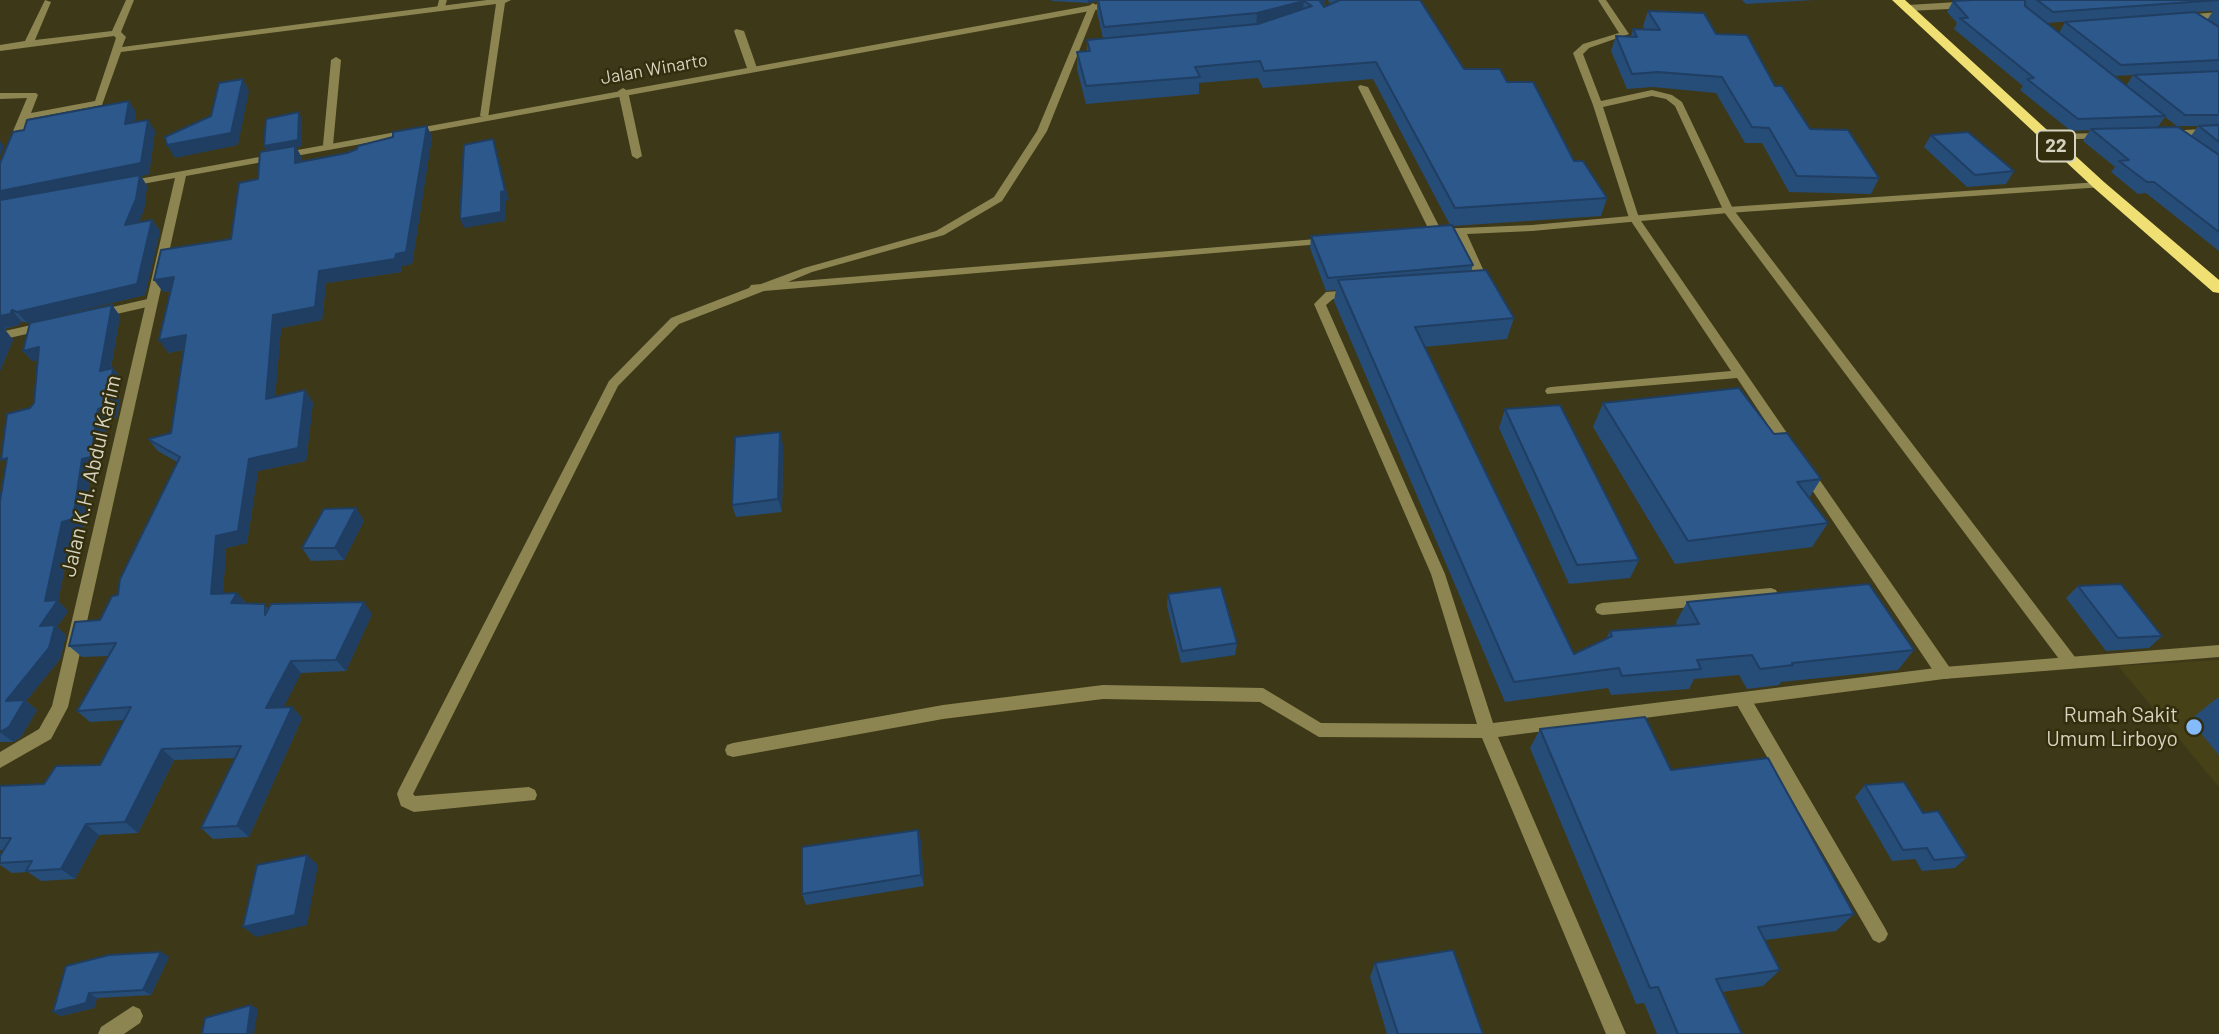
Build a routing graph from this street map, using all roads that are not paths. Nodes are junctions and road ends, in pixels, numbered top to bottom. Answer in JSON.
{"nodes":[{"id":1,"x":130,"y":0,"type":"edge"},
{"id":2,"x":507,"y":0,"type":"edge"},
{"id":3,"x":1134,"y":0,"type":"edge"},
{"id":4,"x":1601,"y":0,"type":"edge"},
{"id":5,"x":1994,"y":0,"type":"edge"},
{"id":6,"x":501,"y":1,"type":"edge"},
{"id":7,"x":47,"y":2,"type":"dead end"},
{"id":8,"x":442,"y":4,"type":"edge"},
{"id":9,"x":1903,"y":4,"type":"edge"},
{"id":10,"x":1093,"y":6,"type":"junction"},
{"id":11,"x":2219,"y":15,"type":"edge"},
{"id":12,"x":2189,"y":17,"type":"junction"},
{"id":13,"x":2176,"y":18,"type":"edge"},
{"id":14,"x":739,"y":31,"type":"dead end"},
{"id":15,"x":2209,"y":31,"type":"edge"},
{"id":16,"x":116,"y":33,"type":"junction"},
{"id":17,"x":29,"y":43,"type":"junction"},
{"id":18,"x":0,"y":48,"type":"edge"},
{"id":19,"x":117,"y":50,"type":"junction"},
{"id":20,"x":336,"y":60,"type":"dead end"},
{"id":21,"x":752,"y":68,"type":"junction"},
{"id":22,"x":1363,"y":87,"type":"dead end"},
{"id":23,"x":623,"y":91,"type":"junction"},
{"id":24,"x":0,"y":96,"type":"edge"},
{"id":25,"x":1598,"y":104,"type":"junction"},
{"id":26,"x":485,"y":116,"type":"junction"},
{"id":27,"x":24,"y":117,"type":"junction"},
{"id":28,"x":2166,"y":125,"type":"edge"},
{"id":29,"x":2219,"y":131,"type":"edge"},
{"id":30,"x":2177,"y":134,"type":"junction"},
{"id":31,"x":2124,"y":135,"type":"edge"},
{"id":32,"x":2150,"y":135,"type":"edge"},
{"id":33,"x":2046,"y":137,"type":"junction"},
{"id":34,"x":2188,"y":143,"type":"edge"},
{"id":35,"x":328,"y":145,"type":"junction"},
{"id":36,"x":637,"y":156,"type":"dead end"},
{"id":37,"x":0,"y":174,"type":"edge"},
{"id":38,"x":181,"y":174,"type":"junction"},
{"id":39,"x":2099,"y":185,"type":"junction"},
{"id":40,"x":117,"y":186,"type":"edge"},
{"id":41,"x":1728,"y":210,"type":"junction"},
{"id":42,"x":1634,"y":218,"type":"junction"},
{"id":43,"x":1460,"y":231,"type":"junction"},
{"id":44,"x":1436,"y":232,"type":"junction"},
{"id":45,"x":1423,"y":233,"type":"edge"},
{"id":46,"x":1342,"y":240,"type":"edge"},
{"id":47,"x":1452,"y":286,"type":"edge"},
{"id":48,"x":755,"y":288,"type":"junction"},
{"id":49,"x":2219,"y":288,"type":"edge"},
{"id":50,"x":1370,"y":292,"type":"edge"},
{"id":51,"x":152,"y":302,"type":"junction"},
{"id":52,"x":89,"y":316,"type":"edge"},
{"id":53,"x":63,"y":322,"type":"edge"},
{"id":54,"x":0,"y":336,"type":"edge"},
{"id":55,"x":1740,"y":374,"type":"junction"},
{"id":56,"x":1552,"y":391,"type":"dead end"},
{"id":57,"x":1790,"y":592,"type":"edge"},
{"id":58,"x":1602,"y":609,"type":"dead end"},
{"id":59,"x":2219,"y":651,"type":"edge"},
{"id":60,"x":2070,"y":662,"type":"junction"},
{"id":61,"x":1944,"y":673,"type":"junction"},
{"id":62,"x":1743,"y":700,"type":"junction"},
{"id":63,"x":1487,"y":731,"type":"junction"},
{"id":64,"x":733,"y":751,"type":"dead end"},
{"id":65,"x":0,"y":761,"type":"edge"},
{"id":66,"x":529,"y":795,"type":"dead end"},
{"id":67,"x":1879,"y":934,"type":"dead end"},
{"id":68,"x":133,"y":1016,"type":"dead end"},
{"id":69,"x":108,"y":1034,"type":"edge"},
{"id":70,"x":1616,"y":1034,"type":"edge"}],
"edges":[{"from":1,"to":16,"type":"street"},
{"from":2,"to":6,"type":"street"},
{"from":3,"to":10,"type":"street","name":"Jalan Winarto"},
{"from":4,"to":25,"type":"street"},
{"from":5,"to":9,"type":"street"},
{"from":6,"to":8,"type":"street"},
{"from":6,"to":26,"type":"street"},
{"from":7,"to":17,"type":"street"},
{"from":8,"to":19,"type":"street"},
{"from":9,"to":33,"type":"highway","number":"22"},
{"from":10,"to":21,"type":"street","name":"Jalan Winarto"},
{"from":10,"to":48,"type":"street"},
{"from":11,"to":12,"type":"street"},
{"from":12,"to":13,"type":"street"},
{"from":12,"to":15,"type":"street"},
{"from":14,"to":21,"type":"street"},
{"from":16,"to":17,"type":"street"},
{"from":16,"to":19,"type":"street"},
{"from":17,"to":18,"type":"street"},
{"from":19,"to":27,"type":"street"},
{"from":20,"to":35,"type":"street"},
{"from":21,"to":23,"type":"street","name":"Jalan Winarto"},
{"from":22,"to":44,"type":"street"},
{"from":23,"to":26,"type":"street","name":"Jalan Winarto"},
{"from":23,"to":36,"type":"street"},
{"from":24,"to":27,"type":"street"},
{"from":25,"to":41,"type":"street"},
{"from":25,"to":42,"type":"street"},
{"from":26,"to":35,"type":"street","name":"Jalan Winarto"},
{"from":27,"to":37,"type":"street"},
{"from":28,"to":30,"type":"street"},
{"from":29,"to":30,"type":"street"},
{"from":30,"to":32,"type":"street"},
{"from":30,"to":34,"type":"street"},
{"from":31,"to":33,"type":"street"},
{"from":33,"to":39,"type":"highway","number":"22"},
{"from":35,"to":38,"type":"street","name":"Jalan Winarto"},
{"from":38,"to":40,"type":"street","name":"Jalan Winarto"},
{"from":38,"to":51,"type":"street","name":"Jalan K.H. Abdul Karim"},
{"from":39,"to":41,"type":"street"},
{"from":39,"to":49,"type":"highway","number":"22"},
{"from":41,"to":42,"type":"street"},
{"from":41,"to":60,"type":"street"},
{"from":42,"to":43,"type":"street"},
{"from":42,"to":55,"type":"street"},
{"from":43,"to":44,"type":"street"},
{"from":43,"to":47,"type":"street"},
{"from":44,"to":45,"type":"street"},
{"from":46,"to":48,"type":"street"},
{"from":48,"to":66,"type":"street"},
{"from":50,"to":63,"type":"street"},
{"from":51,"to":52,"type":"street"},
{"from":51,"to":65,"type":"street","name":"Jalan K.H. Abdul Karim"},
{"from":53,"to":54,"type":"street"},
{"from":55,"to":56,"type":"street"},
{"from":55,"to":61,"type":"street"},
{"from":57,"to":58,"type":"street"},
{"from":59,"to":60,"type":"street"},
{"from":60,"to":61,"type":"street"},
{"from":61,"to":62,"type":"street"},
{"from":62,"to":63,"type":"street"},
{"from":62,"to":67,"type":"street"},
{"from":63,"to":64,"type":"street"},
{"from":63,"to":70,"type":"street"},
{"from":68,"to":69,"type":"street"}]}
